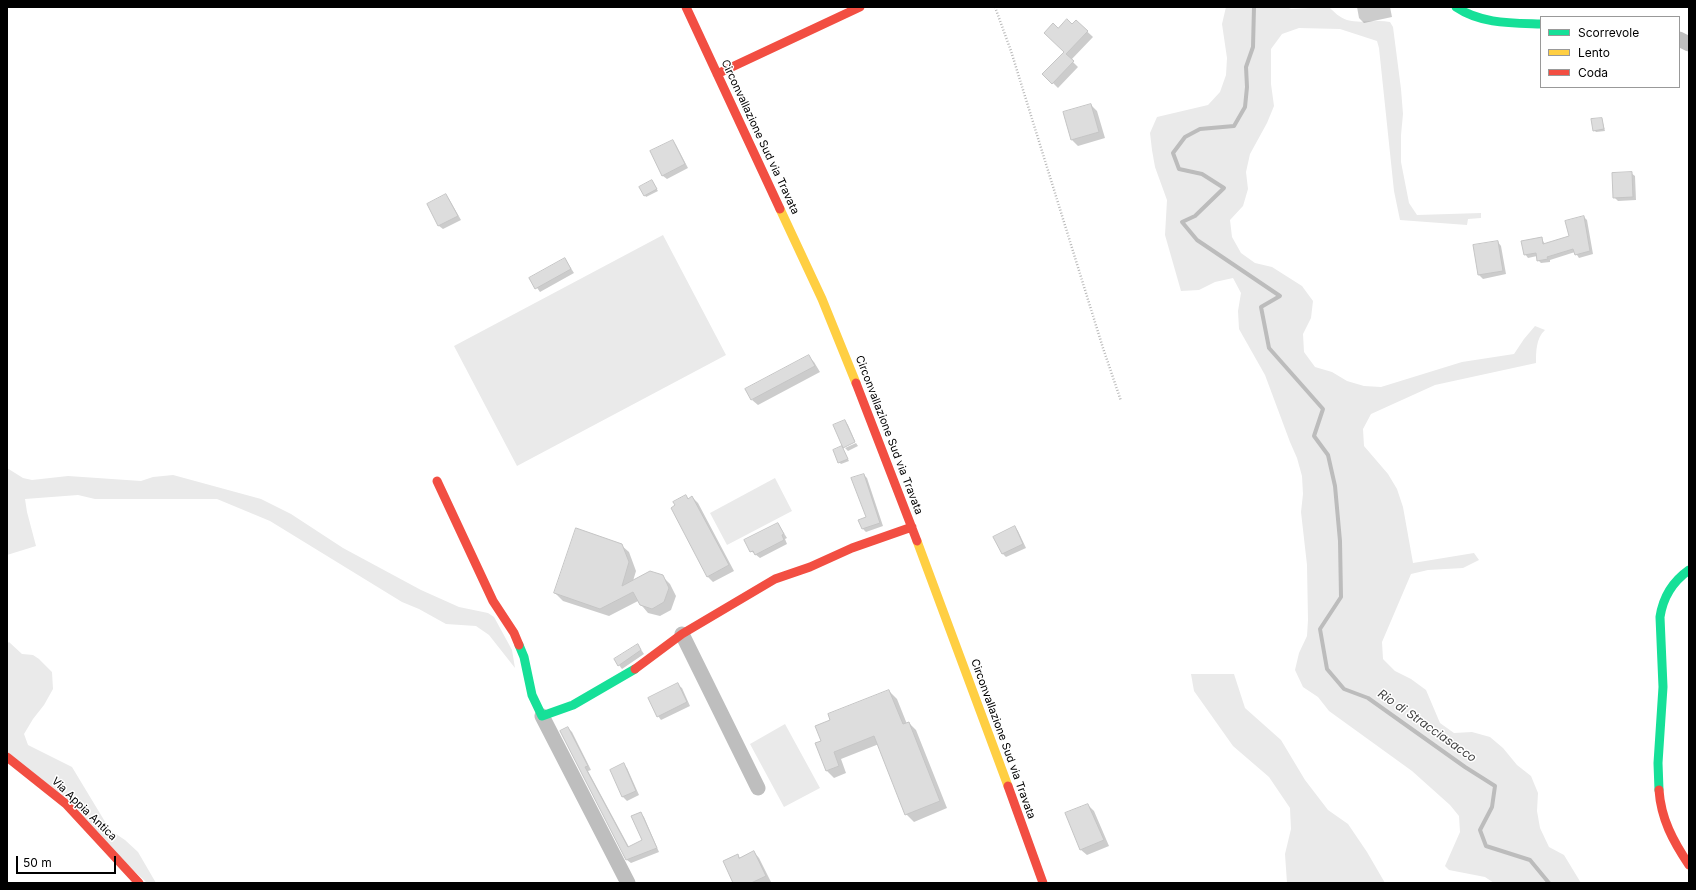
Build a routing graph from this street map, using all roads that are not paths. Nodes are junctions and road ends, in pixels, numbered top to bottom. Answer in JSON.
{"nodes":[{"id":1,"x":686,"y":7,"type":"edge"},
{"id":2,"x":860,"y":7,"type":"edge"},
{"id":3,"x":1456,"y":7,"type":"edge"},
{"id":4,"x":1540,"y":24,"type":"edge"},
{"id":5,"x":1680,"y":40,"type":"edge"},
{"id":6,"x":1689,"y":44,"type":"edge"},
{"id":7,"x":718,"y":74,"type":"junction"},
{"id":8,"x":437,"y":481,"type":"dead end"},
{"id":9,"x":912,"y":527,"type":"junction"},
{"id":10,"x":1689,"y":570,"type":"edge"},
{"id":11,"x":682,"y":634,"type":"junction"},
{"id":12,"x":542,"y":716,"type":"junction"},
{"id":13,"x":7,"y":757,"type":"edge"},
{"id":14,"x":758,"y":788,"type":"dead end"},
{"id":15,"x":1689,"y":865,"type":"edge"},
{"id":16,"x":139,"y":883,"type":"edge"},
{"id":17,"x":628,"y":883,"type":"edge"},
{"id":18,"x":1043,"y":883,"type":"edge"}],
"edges":[{"from":1,"to":7,"type":"street","name":"Circonvallazione Sud via Travata"},
{"from":2,"to":7,"type":"street"},
{"from":3,"to":4,"type":"street"},
{"from":5,"to":6,"type":"street"},
{"from":7,"to":9,"type":"street","name":"Circonvallazione Sud via Travata"},
{"from":8,"to":12,"type":"street"},
{"from":9,"to":11,"type":"street"},
{"from":9,"to":18,"type":"street","name":"Circonvallazione Sud via Travata"},
{"from":10,"to":15,"type":"street"},
{"from":11,"to":12,"type":"street"},
{"from":11,"to":14,"type":"street"},
{"from":12,"to":17,"type":"street"},
{"from":13,"to":16,"type":"street","name":"Via Appia Antica"}]}
